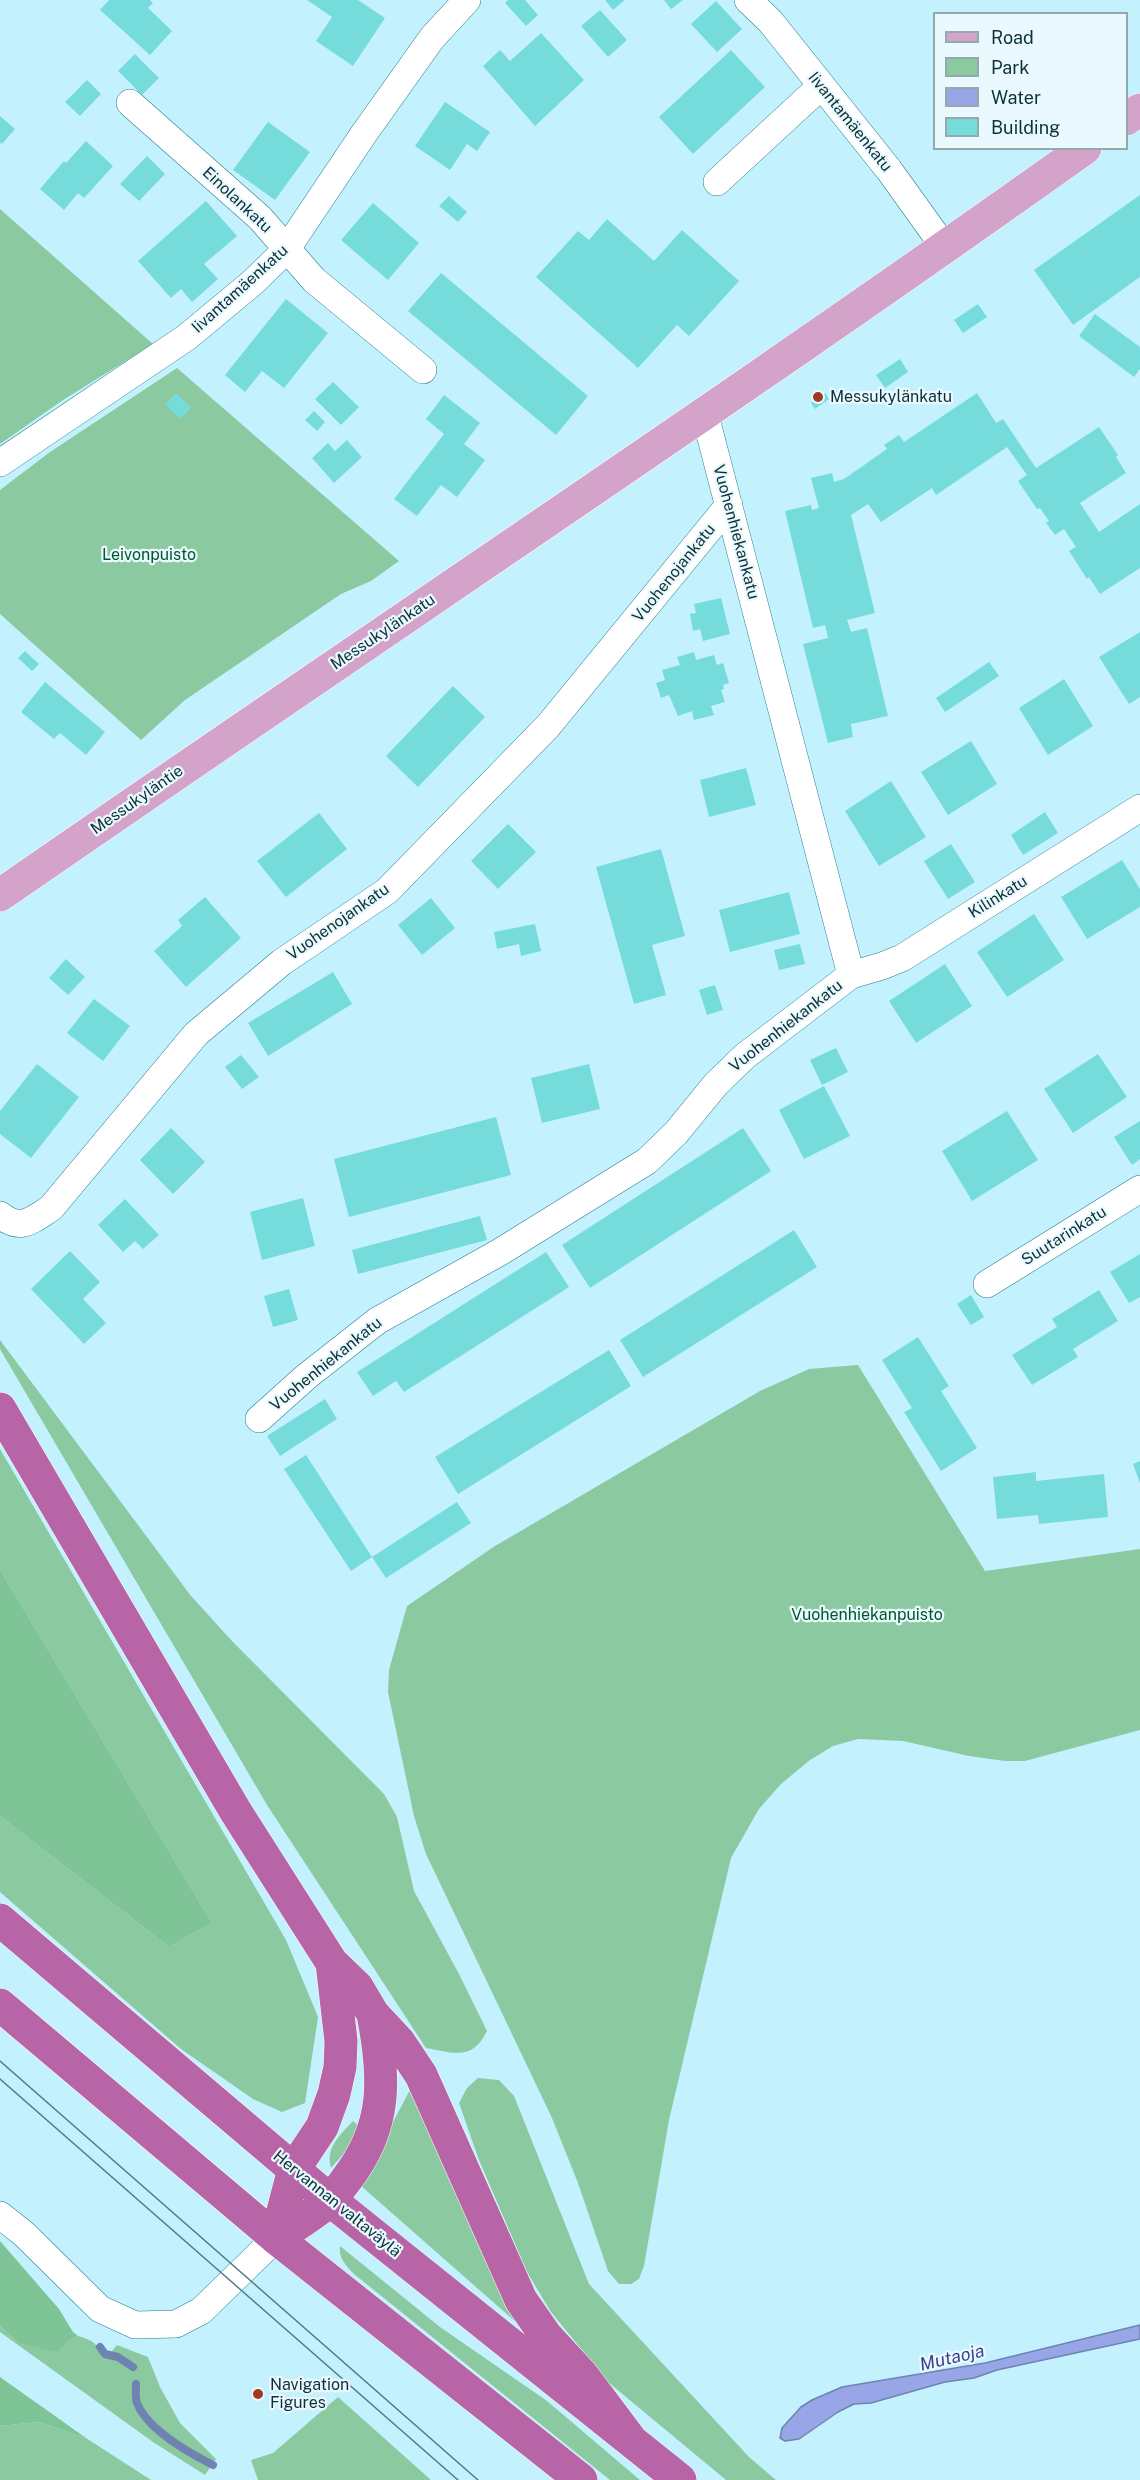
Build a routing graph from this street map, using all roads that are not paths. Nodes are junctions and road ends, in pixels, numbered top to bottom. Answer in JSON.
{"nodes":[{"id":1,"x":466,"y":0,"type":"edge"},
{"id":2,"x":748,"y":0,"type":"edge"},
{"id":3,"x":821,"y":86,"type":"junction"},
{"id":4,"x":130,"y":103,"type":"dead end"},
{"id":5,"x":1082,"y":150,"type":"edge"},
{"id":6,"x":717,"y":182,"type":"dead end"},
{"id":7,"x":945,"y":248,"type":"junction"},
{"id":8,"x":286,"y":250,"type":"junction"},
{"id":9,"x":423,"y":370,"type":"dead end"},
{"id":10,"x":705,"y":415,"type":"junction"},
{"id":11,"x":0,"y":463,"type":"edge"},
{"id":12,"x":729,"y":505,"type":"junction"},
{"id":13,"x":274,"y":705,"type":"joint"},
{"id":14,"x":1140,"y":808,"type":"edge"},
{"id":15,"x":0,"y":895,"type":"edge"},
{"id":16,"x":851,"y":975,"type":"junction"},
{"id":17,"x":1140,"y":1189,"type":"edge"},
{"id":18,"x":0,"y":1215,"type":"edge"},
{"id":19,"x":987,"y":1284,"type":"dead end"},
{"id":20,"x":0,"y":1409,"type":"edge"},
{"id":21,"x":259,"y":1419,"type":"dead end"},
{"id":22,"x":0,"y":1920,"type":"edge"},
{"id":23,"x":332,"y":1963,"type":"junction"},
{"id":24,"x":0,"y":2005,"type":"edge"},
{"id":25,"x":374,"y":2014,"type":"junction"},
{"id":26,"x":294,"y":2169,"type":"junction"},
{"id":27,"x":330,"y":2200,"type":"junction"},
{"id":28,"x":0,"y":2215,"type":"edge"},
{"id":29,"x":276,"y":2238,"type":"junction"},
{"id":30,"x":630,"y":2439,"type":"junction"},
{"id":31,"x":581,"y":2480,"type":"edge"},
{"id":32,"x":680,"y":2480,"type":"edge"}],
"edges":[{"from":1,"to":8,"type":"street","name":"Iivantamäenkatu"},
{"from":2,"to":3,"type":"street","name":"Iivantamäenkatu"},
{"from":3,"to":6,"type":"street"},
{"from":3,"to":7,"type":"street","name":"Iivantamäenkatu"},
{"from":4,"to":8,"type":"street","name":"Einolankatu"},
{"from":5,"to":7,"type":"main road","name":"Messukylänkatu"},
{"from":7,"to":10,"type":"main road","name":"Messukylänkatu"},
{"from":8,"to":9,"type":"street","name":"Einolankatu"},
{"from":8,"to":11,"type":"street","name":"Iivantamäenkatu"},
{"from":10,"to":12,"type":"street","name":"Vuohenhiekankatu"},
{"from":10,"to":13,"type":"main road","name":"Messukylänkatu"},
{"from":12,"to":16,"type":"street","name":"Vuohenhiekankatu"},
{"from":12,"to":18,"type":"street","name":"Vuohenojankatu"},
{"from":13,"to":15,"type":"main road","name":"Messukyläntie"},
{"from":14,"to":16,"type":"street","name":"Kilinkatu"},
{"from":16,"to":21,"type":"street","name":"Vuohenhiekankatu"},
{"from":17,"to":19,"type":"street","name":"Suutarinkatu"},
{"from":20,"to":23,"type":"highway"},
{"from":22,"to":26,"type":"highway","name":"Hervannan valtaväylä"},
{"from":23,"to":25,"type":"highway"},
{"from":23,"to":26,"type":"highway"},
{"from":24,"to":29,"type":"highway"},
{"from":25,"to":27,"type":"highway"},
{"from":25,"to":30,"type":"highway"},
{"from":26,"to":27,"type":"highway","name":"Hervannan valtaväylä"},
{"from":26,"to":29,"type":"highway"},
{"from":27,"to":29,"type":"highway"},
{"from":27,"to":30,"type":"highway","name":"Hervannan valtaväylä"},
{"from":28,"to":29,"type":"street"},
{"from":29,"to":31,"type":"highway"},
{"from":30,"to":32,"type":"highway","name":"Hervannan valtaväylä"}]}
